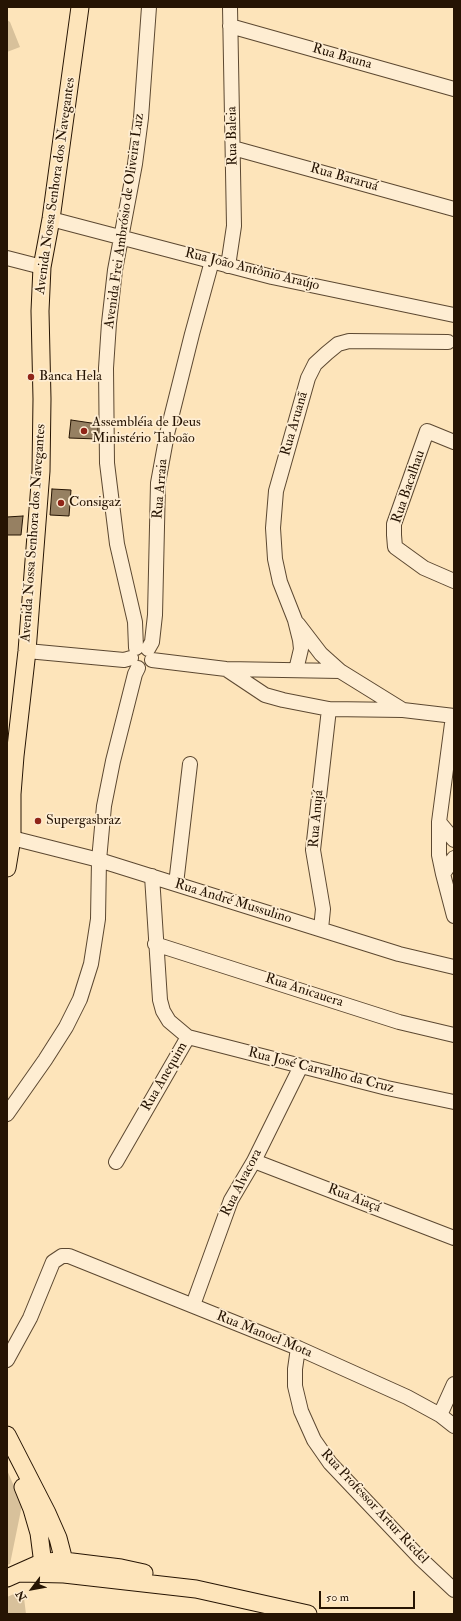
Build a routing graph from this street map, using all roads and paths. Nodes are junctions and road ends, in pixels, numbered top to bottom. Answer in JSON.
{"nodes":[{"id":1,"x":80,"y":7,"type":"edge"},
{"id":2,"x":149,"y":7,"type":"edge"},
{"id":3,"x":230,"y":7,"type":"edge"},
{"id":4,"x":230,"y":26,"type":"junction"},
{"id":5,"x":454,"y":89,"type":"edge"},
{"id":6,"x":233,"y":148,"type":"junction"},
{"id":7,"x":454,"y":209,"type":"edge"},
{"id":8,"x":51,"y":218,"type":"junction"},
{"id":9,"x":121,"y":238,"type":"junction"},
{"id":10,"x":7,"y":258,"type":"edge"},
{"id":11,"x":212,"y":261,"type":"junction"},
{"id":12,"x":228,"y":266,"type":"junction"},
{"id":13,"x":42,"y":267,"type":"junction"},
{"id":14,"x":454,"y":315,"type":"edge"},
{"id":15,"x":448,"y":342,"type":"dead end"},
{"id":16,"x":454,"y":442,"type":"edge"},
{"id":17,"x":454,"y":582,"type":"edge"},
{"id":18,"x":295,"y":620,"type":"junction"},
{"id":19,"x":26,"y":652,"type":"junction"},
{"id":20,"x":141,"y":657,"type":"junction"},
{"id":21,"x":226,"y":669,"type":"junction"},
{"id":22,"x":296,"y":670,"type":"junction"},
{"id":23,"x":340,"y":671,"type":"junction"},
{"id":24,"x":329,"y":709,"type":"junction"},
{"id":25,"x":403,"y":710,"type":"junction"},
{"id":26,"x":453,"y":716,"type":"edge"},
{"id":27,"x":190,"y":764,"type":"dead end"},
{"id":28,"x":439,"y":822,"type":"junction"},
{"id":29,"x":12,"y":838,"type":"junction"},
{"id":30,"x":454,"y":840,"type":"edge"},
{"id":31,"x":454,"y":858,"type":"edge"},
{"id":32,"x":99,"y":860,"type":"junction"},
{"id":33,"x":7,"y":868,"type":"edge"},
{"id":34,"x":443,"y":874,"type":"junction"},
{"id":35,"x":152,"y":876,"type":"junction"},
{"id":36,"x":176,"y":884,"type":"junction"},
{"id":37,"x":454,"y":916,"type":"edge"},
{"id":38,"x":320,"y":929,"type":"junction"},
{"id":39,"x":155,"y":944,"type":"junction"},
{"id":40,"x":454,"y":967,"type":"edge"},
{"id":41,"x":454,"y":1035,"type":"edge"},
{"id":42,"x":188,"y":1037,"type":"junction"},
{"id":43,"x":301,"y":1066,"type":"junction"},
{"id":44,"x":454,"y":1102,"type":"edge"},
{"id":45,"x":7,"y":1114,"type":"edge"},
{"id":46,"x":254,"y":1161,"type":"junction"},
{"id":47,"x":116,"y":1162,"type":"dead end"},
{"id":48,"x":454,"y":1238,"type":"edge"},
{"id":49,"x":193,"y":1305,"type":"junction"},
{"id":50,"x":298,"y":1348,"type":"junction"},
{"id":51,"x":7,"y":1360,"type":"edge"},
{"id":52,"x":454,"y":1384,"type":"edge"},
{"id":53,"x":440,"y":1415,"type":"junction"},
{"id":54,"x":454,"y":1426,"type":"edge"},
{"id":55,"x":7,"y":1434,"type":"edge"},
{"id":56,"x":7,"y":1457,"type":"edge"},
{"id":57,"x":43,"y":1568,"type":"junction"},
{"id":58,"x":64,"y":1568,"type":"junction"},
{"id":59,"x":13,"y":1576,"type":"edge"},
{"id":60,"x":454,"y":1590,"type":"edge"},
{"id":61,"x":308,"y":1614,"type":"edge"}],
"edges":[{"from":1,"to":8,"type":"main road","name":"Avenida Nossa Senhora dos Navegantes"},
{"from":2,"to":9,"type":"street","name":"Avenida Frei Ambrósio de Oliveira Luz"},
{"from":3,"to":4,"type":"street","name":"Rua Baleia"},
{"from":4,"to":5,"type":"street","name":"Rua Bauna"},
{"from":4,"to":6,"type":"street","name":"Rua Baleia"},
{"from":6,"to":7,"type":"street","name":"Rua Bararuá"},
{"from":6,"to":12,"type":"street","name":"Rua Baleia"},
{"from":8,"to":9,"type":"street","name":"Rua João Antônio Araújo"},
{"from":8,"to":13,"type":"main road","name":"Avenida Nossa Senhora dos Navegantes"},
{"from":9,"to":11,"type":"street","name":"Rua João Antônio Araújo"},
{"from":9,"to":20,"type":"street","name":"Avenida Frei Ambrósio de Oliveira Luz"},
{"from":10,"to":13,"type":"street"},
{"from":11,"to":12,"type":"street","name":"Rua João Antônio Araújo"},
{"from":11,"to":20,"type":"street","name":"Rua Arraia"},
{"from":12,"to":14,"type":"street","name":"Rua João Antônio Araújo"},
{"from":13,"to":19,"type":"main road","name":"Avenida Nossa Senhora dos Navegantes"},
{"from":15,"to":18,"type":"street","name":"Rua Aruanã"},
{"from":16,"to":17,"type":"street","name":"Rua Bacalhau"},
{"from":18,"to":22,"type":"street","name":"Rua Aruanã"},
{"from":18,"to":23,"type":"street","name":"Rua Aruanã"},
{"from":19,"to":20,"type":"street"},
{"from":19,"to":29,"type":"main road","name":"Avenida Nossa Senhora dos Navegantes"},
{"from":20,"to":21,"type":"street"},
{"from":20,"to":32,"type":"street","name":"Avenida Frei Ambrósio de Oliveira Luz"},
{"from":21,"to":22,"type":"street"},
{"from":21,"to":24,"type":"street"},
{"from":22,"to":23,"type":"street"},
{"from":23,"to":25,"type":"street","name":"Rua Aruanã"},
{"from":24,"to":25,"type":"street"},
{"from":24,"to":38,"type":"street","name":"Rua Anujá"},
{"from":25,"to":26,"type":"street"},
{"from":26,"to":28,"type":"street"},
{"from":27,"to":36,"type":"street"},
{"from":28,"to":30,"type":"street"},
{"from":28,"to":34,"type":"street"},
{"from":29,"to":32,"type":"street","name":"Rua André Mussulino"},
{"from":29,"to":33,"type":"main road","name":"Avenida Nossa Senhora dos Navegantes"},
{"from":31,"to":34,"type":"street"},
{"from":32,"to":35,"type":"street","name":"Rua André Mussulino"},
{"from":32,"to":45,"type":"street","name":"Avenida Frei Ambrósio de Oliveira Luz"},
{"from":34,"to":37,"type":"street"},
{"from":35,"to":36,"type":"street","name":"Rua André Mussulino"},
{"from":35,"to":39,"type":"street","name":"Rua Anequim"},
{"from":36,"to":38,"type":"street","name":"Rua André Mussulino"},
{"from":38,"to":40,"type":"street","name":"Rua André Mussulino"},
{"from":39,"to":41,"type":"street","name":"Rua Anicauera"},
{"from":39,"to":42,"type":"street","name":"Rua Anequim"},
{"from":42,"to":43,"type":"street","name":"Rua José Carvalho da Cruz"},
{"from":42,"to":47,"type":"street","name":"Rua Anequim"},
{"from":43,"to":44,"type":"street","name":"Rua José Carvalho da Cruz"},
{"from":43,"to":46,"type":"street","name":"Rua Alvacora"},
{"from":46,"to":48,"type":"street","name":"Rua Aiaçá"},
{"from":46,"to":49,"type":"street","name":"Rua Alvacora"},
{"from":49,"to":50,"type":"street","name":"Rua Manoel Mota"},
{"from":49,"to":51,"type":"street","name":"Rua Manoel Mota"},
{"from":50,"to":53,"type":"street","name":"Rua Manoel Mota"},
{"from":50,"to":60,"type":"street","name":"Rua Professor Artur Riedel"},
{"from":52,"to":53,"type":"street"},
{"from":53,"to":54,"type":"street","name":"Rua Manoel Mota"},
{"from":55,"to":58,"type":"main road"},
{"from":56,"to":57,"type":"main road"},
{"from":57,"to":58,"type":"main road"},
{"from":57,"to":59,"type":"main road"},
{"from":58,"to":61,"type":"main road"}]}
